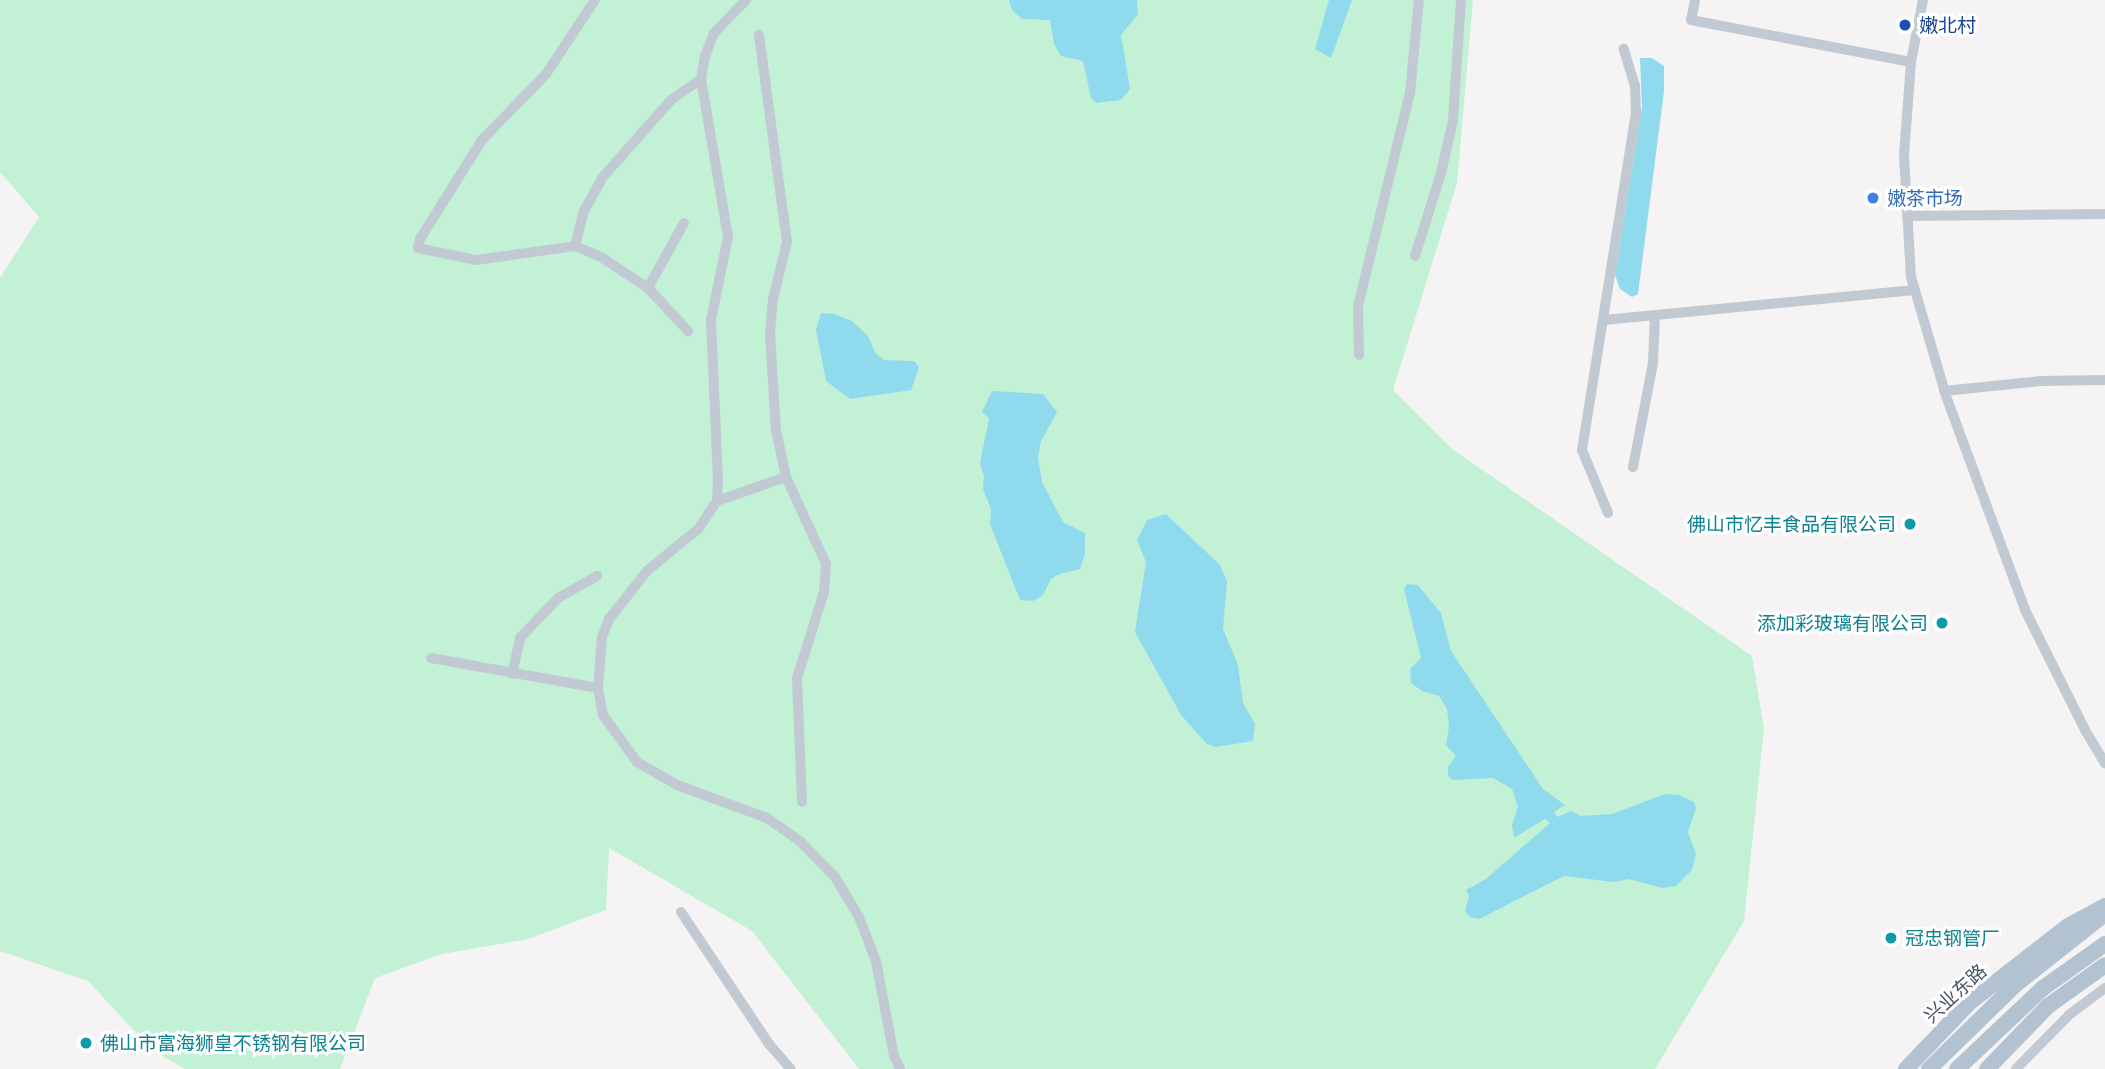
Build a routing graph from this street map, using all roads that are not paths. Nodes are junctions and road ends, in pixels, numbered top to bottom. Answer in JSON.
{"nodes":[{"id":1,"x":595,"y":0,"type":"edge"},
{"id":2,"x":746,"y":0,"type":"edge"},
{"id":3,"x":1419,"y":0,"type":"edge"},
{"id":4,"x":1461,"y":0,"type":"edge"},
{"id":5,"x":1695,"y":0,"type":"edge"},
{"id":6,"x":1923,"y":0,"type":"edge"},
{"id":7,"x":759,"y":35,"type":"dead end"},
{"id":8,"x":1624,"y":49,"type":"dead end"},
{"id":9,"x":1911,"y":62,"type":"junction"},
{"id":10,"x":701,"y":79,"type":"junction"},
{"id":11,"x":2105,"y":214,"type":"edge"},
{"id":12,"x":1908,"y":216,"type":"junction"},
{"id":13,"x":684,"y":223,"type":"dead end"},
{"id":14,"x":575,"y":246,"type":"junction"},
{"id":15,"x":1415,"y":256,"type":"dead end"},
{"id":16,"x":648,"y":288,"type":"junction"},
{"id":17,"x":1915,"y":290,"type":"junction"},
{"id":18,"x":1655,"y":315,"type":"junction"},
{"id":19,"x":1604,"y":320,"type":"junction"},
{"id":20,"x":688,"y":331,"type":"dead end"},
{"id":21,"x":1359,"y":355,"type":"dead end"},
{"id":22,"x":2105,"y":380,"type":"edge"},
{"id":23,"x":1944,"y":391,"type":"junction"},
{"id":24,"x":1633,"y":467,"type":"dead end"},
{"id":25,"x":786,"y":477,"type":"junction"},
{"id":26,"x":717,"y":501,"type":"junction"},
{"id":27,"x":1608,"y":513,"type":"dead end"},
{"id":28,"x":597,"y":576,"type":"dead end"},
{"id":29,"x":431,"y":658,"type":"dead end"},
{"id":30,"x":512,"y":674,"type":"junction"},
{"id":31,"x":598,"y":688,"type":"junction"},
{"id":32,"x":2105,"y":763,"type":"edge"},
{"id":33,"x":802,"y":802,"type":"dead end"},
{"id":34,"x":2105,"y":906,"type":"edge"},
{"id":35,"x":681,"y":912,"type":"dead end"},
{"id":36,"x":2105,"y":914,"type":"edge"},
{"id":37,"x":2105,"y":944,"type":"edge"},
{"id":38,"x":2105,"y":965,"type":"edge"},
{"id":39,"x":2105,"y":988,"type":"edge"},
{"id":40,"x":791,"y":1069,"type":"edge"},
{"id":41,"x":900,"y":1069,"type":"edge"},
{"id":42,"x":1906,"y":1069,"type":"edge"},
{"id":43,"x":1929,"y":1069,"type":"edge"},
{"id":44,"x":1956,"y":1069,"type":"edge"},
{"id":45,"x":1987,"y":1069,"type":"edge"},
{"id":46,"x":2016,"y":1069,"type":"edge"}],
"edges":[{"from":1,"to":14,"type":"street"},
{"from":2,"to":10,"type":"street"},
{"from":3,"to":21,"type":"street"},
{"from":4,"to":15,"type":"street"},
{"from":5,"to":9,"type":"street"},
{"from":6,"to":9,"type":"street"},
{"from":7,"to":25,"type":"street"},
{"from":8,"to":19,"type":"street"},
{"from":9,"to":12,"type":"street"},
{"from":10,"to":14,"type":"street"},
{"from":10,"to":26,"type":"street"},
{"from":11,"to":12,"type":"street"},
{"from":12,"to":17,"type":"street"},
{"from":13,"to":16,"type":"street"},
{"from":14,"to":16,"type":"street"},
{"from":16,"to":20,"type":"street"},
{"from":17,"to":18,"type":"street"},
{"from":17,"to":23,"type":"street"},
{"from":18,"to":19,"type":"street"},
{"from":18,"to":24,"type":"street"},
{"from":19,"to":27,"type":"street"},
{"from":22,"to":23,"type":"street"},
{"from":23,"to":32,"type":"street"},
{"from":25,"to":26,"type":"street"},
{"from":25,"to":33,"type":"street"},
{"from":26,"to":31,"type":"street"},
{"from":28,"to":30,"type":"street"},
{"from":29,"to":30,"type":"street"},
{"from":30,"to":31,"type":"street"},
{"from":31,"to":41,"type":"street"},
{"from":34,"to":42,"type":"main road","name":"兴业东路"},
{"from":35,"to":40,"type":"street"},
{"from":36,"to":43,"type":"main road"},
{"from":37,"to":44,"type":"main road"},
{"from":38,"to":45,"type":"main road"},
{"from":39,"to":46,"type":"street"}]}
